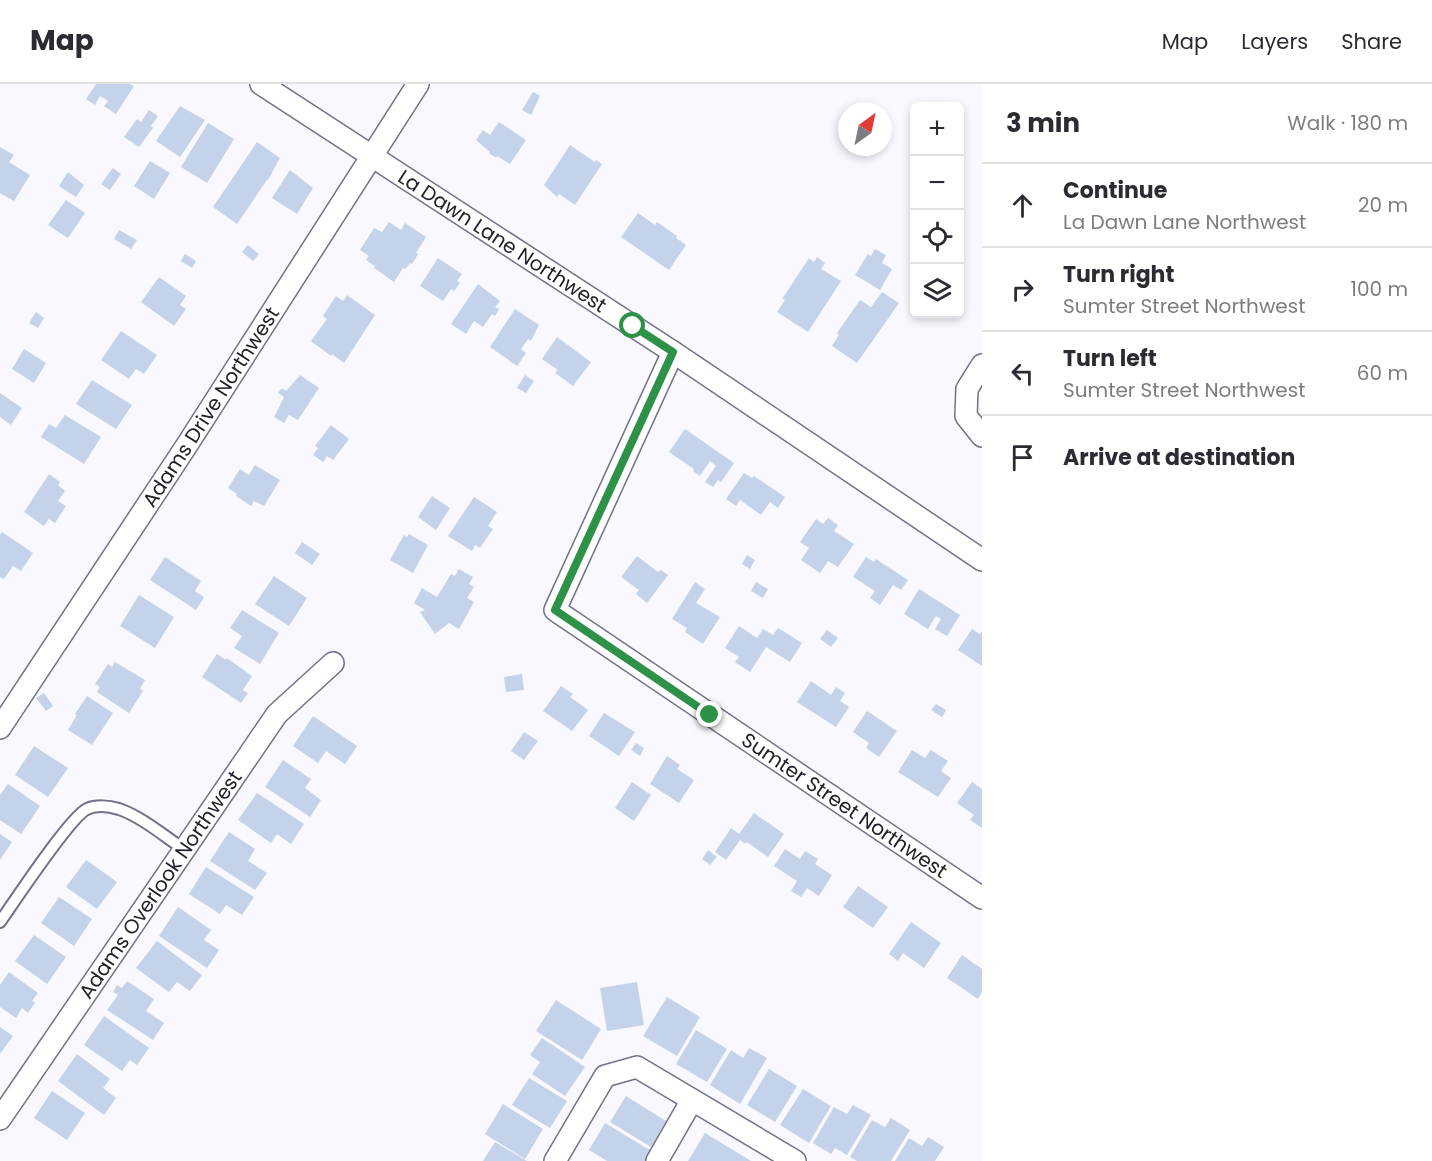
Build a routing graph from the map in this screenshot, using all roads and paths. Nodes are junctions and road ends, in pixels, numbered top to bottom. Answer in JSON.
{"nodes":[{"id":1,"x":261,"y":84,"type":"edge"},
{"id":2,"x":418,"y":84,"type":"edge"},
{"id":3,"x":373,"y":156,"type":"junction"},
{"id":4,"x":673,"y":352,"type":"junction"},
{"id":5,"x":982,"y":365,"type":"edge"},
{"id":6,"x":982,"y":436,"type":"edge"},
{"id":7,"x":979,"y":550,"type":"edge"},
{"id":8,"x":333,"y":663,"type":"dead end"},
{"id":9,"x":0,"y":728,"type":"edge"},
{"id":10,"x":185,"y":850,"type":"junction"},
{"id":11,"x":982,"y":898,"type":"edge"},
{"id":12,"x":0,"y":922,"type":"edge"},
{"id":13,"x":692,"y":1100,"type":"junction"},
{"id":14,"x":0,"y":1119,"type":"edge"},
{"id":15,"x":555,"y":1161,"type":"edge"},
{"id":16,"x":657,"y":1161,"type":"edge"},
{"id":17,"x":795,"y":1161,"type":"edge"}],
"edges":[{"from":1,"to":3,"type":"street","name":"La Dawn Lane Northwest"},
{"from":2,"to":3,"type":"street","name":"Adams Drive Northwest"},
{"from":3,"to":4,"type":"street","name":"La Dawn Lane Northwest"},
{"from":3,"to":9,"type":"street","name":"Adams Drive Northwest"},
{"from":4,"to":7,"type":"street","name":"La Dawn Lane Northwest"},
{"from":4,"to":11,"type":"street","name":"Sumter Street Northwest"},
{"from":5,"to":6,"type":"street"},
{"from":8,"to":10,"type":"street","name":"Adams Overlook Northwest"},
{"from":10,"to":12,"type":"lane"},
{"from":10,"to":14,"type":"street","name":"Adams Overlook Northwest"},
{"from":13,"to":15,"type":"street"},
{"from":13,"to":16,"type":"street"},
{"from":13,"to":17,"type":"street"}]}
